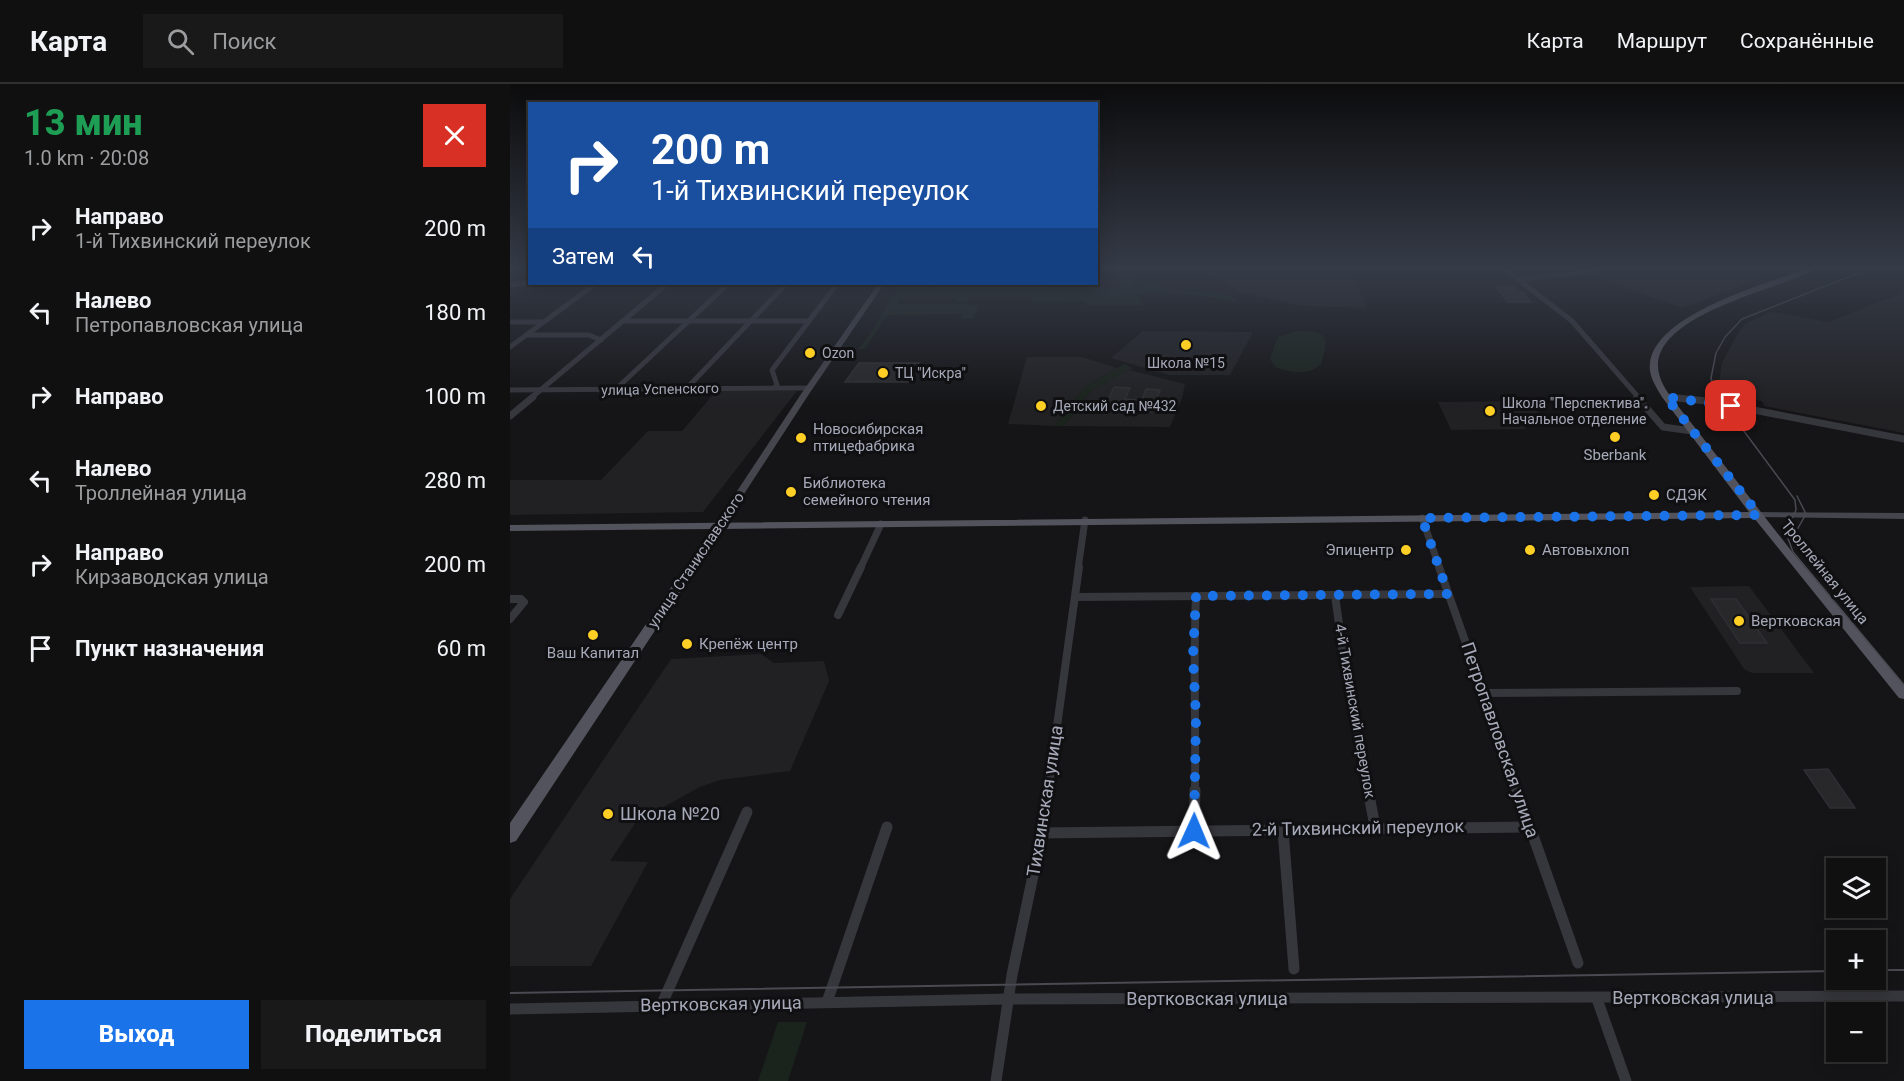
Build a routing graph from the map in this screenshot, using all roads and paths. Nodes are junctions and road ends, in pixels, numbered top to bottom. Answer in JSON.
{"nodes":[{"id":1,"x":555,"y":314,"type":"edge"},
{"id":2,"x":632,"y":314,"type":"edge"},
{"id":3,"x":697,"y":314,"type":"edge"},
{"id":4,"x":756,"y":314,"type":"edge"},
{"id":5,"x":813,"y":314,"type":"edge"},
{"id":6,"x":861,"y":314,"type":"edge"},
{"id":7,"x":1563,"y":314,"type":"edge"},
{"id":8,"x":1701,"y":314,"type":"edge"},
{"id":9,"x":623,"y":321,"type":"junction"},
{"id":10,"x":689,"y":321,"type":"junction"},
{"id":11,"x":749,"y":321,"type":"junction"},
{"id":12,"x":807,"y":321,"type":"junction"},
{"id":13,"x":510,"y":322,"type":"edge"},
{"id":14,"x":543,"y":322,"type":"junction"},
{"id":15,"x":527,"y":335,"type":"junction"},
{"id":16,"x":601,"y":339,"type":"junction"},
{"id":17,"x":510,"y":347,"type":"edge"},
{"id":18,"x":775,"y":387,"type":"junction"},
{"id":19,"x":810,"y":388,"type":"junction"},
{"id":20,"x":616,"y":389,"type":"junction"},
{"id":21,"x":686,"y":389,"type":"junction"},
{"id":22,"x":510,"y":390,"type":"edge"},
{"id":23,"x":540,"y":390,"type":"junction"},
{"id":24,"x":1666,"y":397,"type":"junction"},
{"id":25,"x":510,"y":416,"type":"edge"},
{"id":26,"x":1692,"y":431,"type":"junction"},
{"id":27,"x":1904,"y":439,"type":"edge"},
{"id":28,"x":1759,"y":515,"type":"junction"},
{"id":29,"x":1904,"y":516,"type":"edge"},
{"id":30,"x":1422,"y":518,"type":"junction"},
{"id":31,"x":1085,"y":520,"type":"junction"},
{"id":32,"x":881,"y":524,"type":"junction"},
{"id":33,"x":719,"y":526,"type":"junction"},
{"id":34,"x":510,"y":528,"type":"edge"},
{"id":35,"x":1448,"y":594,"type":"junction"},
{"id":36,"x":1335,"y":595,"type":"junction"},
{"id":37,"x":1196,"y":596,"type":"junction"},
{"id":38,"x":1075,"y":597,"type":"junction"},
{"id":39,"x":510,"y":599,"type":"edge"},
{"id":40,"x":838,"y":615,"type":"dead end"},
{"id":41,"x":510,"y":619,"type":"edge"},
{"id":42,"x":1737,"y":691,"type":"dead end"},
{"id":43,"x":1484,"y":693,"type":"junction"},
{"id":44,"x":1904,"y":694,"type":"edge"},
{"id":45,"x":747,"y":813,"type":"dead end"},
{"id":46,"x":1375,"y":826,"type":"junction"},
{"id":47,"x":1530,"y":826,"type":"junction"},
{"id":48,"x":887,"y":827,"type":"dead end"},
{"id":49,"x":1283,"y":830,"type":"junction"},
{"id":50,"x":1194,"y":831,"type":"junction"},
{"id":51,"x":1042,"y":833,"type":"junction"},
{"id":52,"x":510,"y":836,"type":"edge"},
{"id":53,"x":1578,"y":963,"type":"dead end"},
{"id":54,"x":1294,"y":969,"type":"dead end"},
{"id":55,"x":1904,"y":996,"type":"edge"},
{"id":56,"x":1009,"y":999,"type":"junction"},
{"id":57,"x":1597,"y":999,"type":"junction"},
{"id":58,"x":827,"y":1002,"type":"junction"},
{"id":59,"x":661,"y":1006,"type":"junction"},
{"id":60,"x":510,"y":1009,"type":"edge"},
{"id":61,"x":996,"y":1081,"type":"edge"},
{"id":62,"x":1626,"y":1081,"type":"edge"}],
"edges":[{"from":1,"to":14,"type":"street"},
{"from":2,"to":9,"type":"street"},
{"from":3,"to":10,"type":"street"},
{"from":4,"to":11,"type":"street"},
{"from":5,"to":12,"type":"street"},
{"from":6,"to":19,"type":"street","name":"улица Станиславского"},
{"from":7,"to":26,"type":"street"},
{"from":8,"to":24,"type":"main road","name":"Троллейная улица"},
{"from":9,"to":10,"type":"street"},
{"from":9,"to":16,"type":"street"},
{"from":10,"to":11,"type":"street"},
{"from":10,"to":20,"type":"street"},
{"from":11,"to":12,"type":"street"},
{"from":11,"to":21,"type":"street"},
{"from":12,"to":18,"type":"street"},
{"from":13,"to":14,"type":"street"},
{"from":14,"to":15,"type":"street"},
{"from":15,"to":16,"type":"street"},
{"from":15,"to":17,"type":"street"},
{"from":16,"to":23,"type":"street"},
{"from":18,"to":19,"type":"street","name":"улица Успенского"},
{"from":18,"to":21,"type":"street","name":"улица Успенского"},
{"from":19,"to":33,"type":"street","name":"улица Станиславского"},
{"from":20,"to":21,"type":"street","name":"улица Успенского"},
{"from":20,"to":23,"type":"street","name":"улица Успенского"},
{"from":22,"to":23,"type":"street","name":"улица Успенского"},
{"from":23,"to":25,"type":"street"},
{"from":24,"to":26,"type":"main road","name":"Троллейная улица"},
{"from":24,"to":27,"type":"street"},
{"from":26,"to":28,"type":"main road","name":"Троллейная улица"},
{"from":28,"to":29,"type":"street"},
{"from":28,"to":30,"type":"main road"},
{"from":28,"to":44,"type":"main road","name":"Троллейная улица"},
{"from":30,"to":31,"type":"main road"},
{"from":30,"to":35,"type":"street","name":"Петропавловская улица"},
{"from":31,"to":32,"type":"main road"},
{"from":31,"to":38,"type":"street","name":"Тихвинская улица"},
{"from":32,"to":33,"type":"main road"},
{"from":32,"to":40,"type":"street"},
{"from":33,"to":34,"type":"main road"},
{"from":33,"to":52,"type":"main road","name":"улица Станиславского"},
{"from":35,"to":36,"type":"street"},
{"from":35,"to":43,"type":"street","name":"Петропавловская улица"},
{"from":36,"to":37,"type":"street"},
{"from":36,"to":46,"type":"street","name":"4-й Тихвинский переулок"},
{"from":37,"to":38,"type":"street"},
{"from":37,"to":50,"type":"street"},
{"from":38,"to":51,"type":"street","name":"Тихвинская улица"},
{"from":39,"to":41,"type":"street"},
{"from":42,"to":43,"type":"street"},
{"from":43,"to":47,"type":"street","name":"Петропавловская улица"},
{"from":45,"to":59,"type":"street"},
{"from":46,"to":47,"type":"street","name":"2-й Тихвинский переулок"},
{"from":46,"to":49,"type":"street","name":"2-й Тихвинский переулок"},
{"from":47,"to":53,"type":"street","name":"Петропавловская улица"},
{"from":48,"to":58,"type":"street"},
{"from":49,"to":50,"type":"street","name":"2-й Тихвинский переулок"},
{"from":49,"to":54,"type":"street"},
{"from":50,"to":51,"type":"street","name":"2-й Тихвинский переулок"},
{"from":51,"to":56,"type":"street","name":"Тихвинская улица"},
{"from":55,"to":57,"type":"street","name":"Вертковская улица"},
{"from":56,"to":57,"type":"street","name":"Вертковская улица"},
{"from":56,"to":58,"type":"street","name":"Вертковская улица"},
{"from":56,"to":61,"type":"street","name":"Тихвинская улица"},
{"from":57,"to":62,"type":"street"},
{"from":58,"to":59,"type":"street","name":"Вертковская улица"},
{"from":59,"to":60,"type":"street","name":"Вертковская улица"}]}
